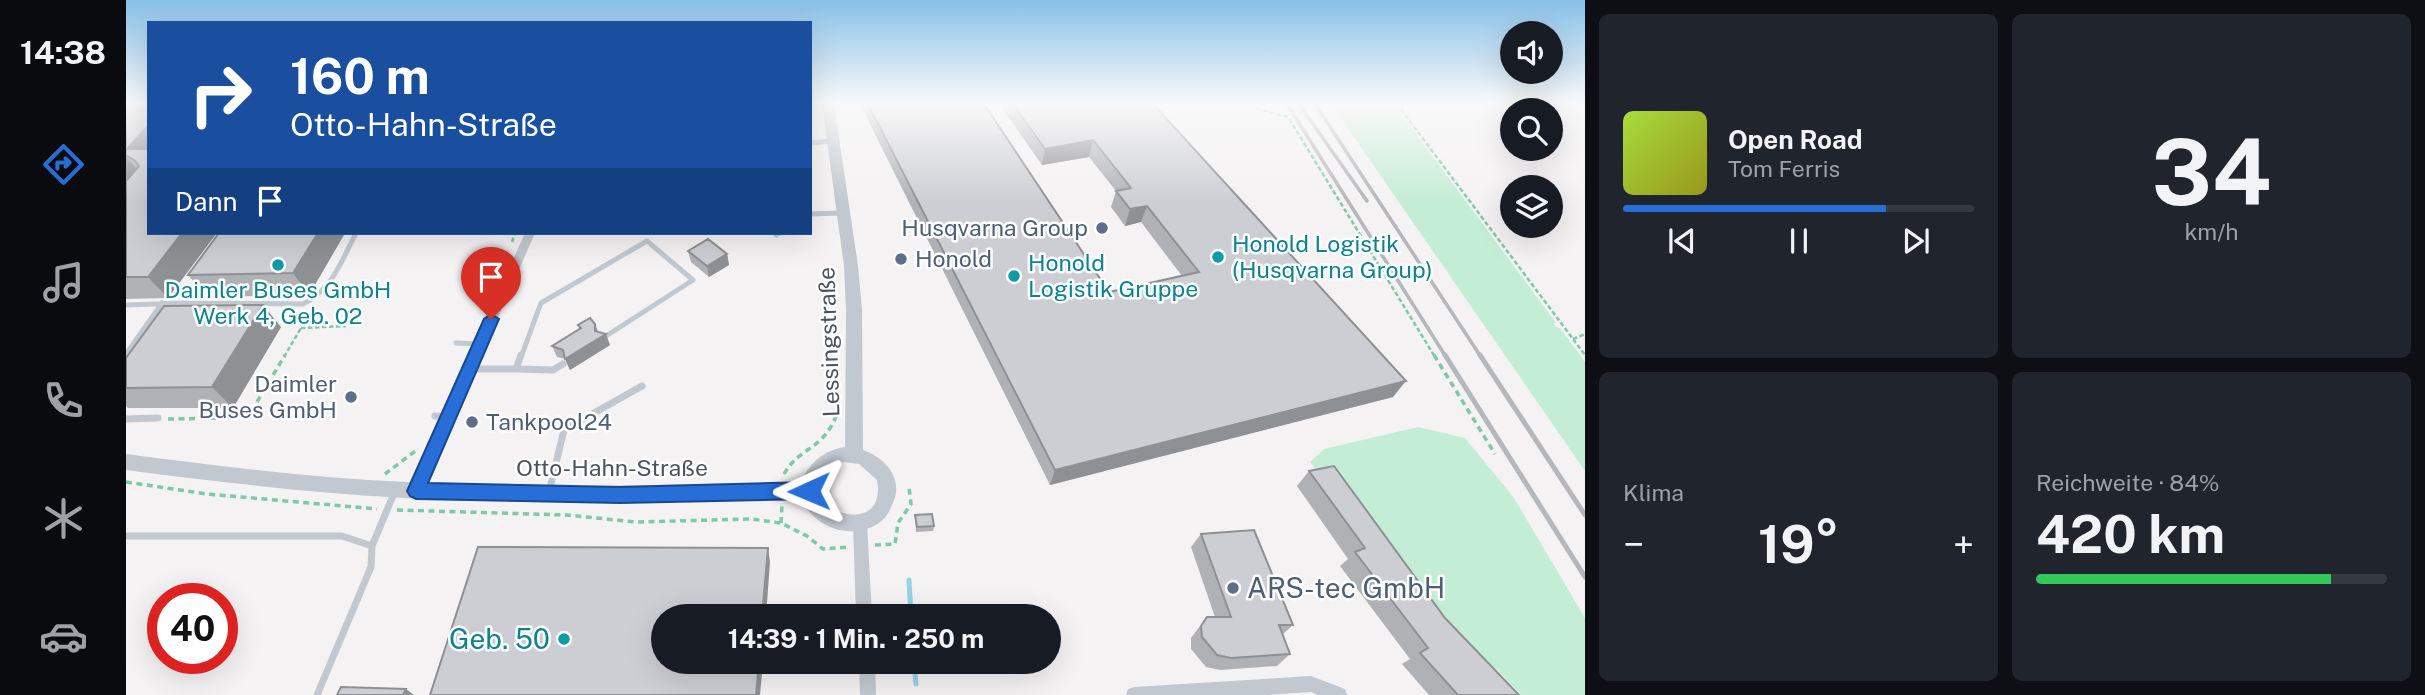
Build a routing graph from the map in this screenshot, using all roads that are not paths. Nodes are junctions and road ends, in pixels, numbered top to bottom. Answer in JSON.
{"nodes":[{"id":1,"x":832,"y":136,"type":"edge"},
{"id":2,"x":833,"y":141,"type":"junction"},
{"id":3,"x":812,"y":143,"type":"edge"},
{"id":4,"x":844,"y":213,"type":"junction"},
{"id":5,"x":812,"y":214,"type":"edge"},
{"id":6,"x":355,"y":235,"type":"edge"},
{"id":7,"x":529,"y":235,"type":"edge"},
{"id":8,"x":206,"y":273,"type":"edge"},
{"id":9,"x":162,"y":303,"type":"junction"},
{"id":10,"x":183,"y":303,"type":"junction"},
{"id":11,"x":126,"y":305,"type":"edge"},
{"id":12,"x":603,"y":338,"type":"edge"},
{"id":13,"x":456,"y":343,"type":"dead end"},
{"id":14,"x":480,"y":344,"type":"junction"},
{"id":15,"x":126,"y":354,"type":"edge"},
{"id":16,"x":563,"y":364,"type":"edge"},
{"id":17,"x":469,"y":369,"type":"junction"},
{"id":18,"x":516,"y":369,"type":"junction"},
{"id":19,"x":642,"y":386,"type":"dead end"},
{"id":20,"x":158,"y":418,"type":"road end"},
{"id":21,"x":126,"y":419,"type":"edge"},
{"id":22,"x":854,"y":454,"type":"junction"},
{"id":23,"x":126,"y":462,"type":"edge"},
{"id":24,"x":386,"y":489,"type":"junction"},
{"id":25,"x":416,"y":491,"type":"junction"},
{"id":26,"x":809,"y":491,"type":"junction"},
{"id":27,"x":548,"y":494,"type":"junction"},
{"id":28,"x":860,"y":523,"type":"junction"},
{"id":29,"x":126,"y":536,"type":"edge"},
{"id":30,"x":372,"y":546,"type":"junction"},
{"id":31,"x":863,"y":604,"type":"edge"},
{"id":32,"x":867,"y":674,"type":"edge"},
{"id":33,"x":317,"y":695,"type":"edge"},
{"id":34,"x":868,"y":695,"type":"edge"},
{"id":35,"x":1133,"y":695,"type":"edge"},
{"id":36,"x":1339,"y":695,"type":"edge"}],
"edges":[{"from":1,"to":2,"type":"street","name":"Lessingstraße"},
{"from":2,"to":3,"type":"lane"},
{"from":2,"to":4,"type":"street","name":"Lessingstraße"},
{"from":4,"to":5,"type":"lane"},
{"from":4,"to":22,"type":"street","name":"Lessingstraße"},
{"from":6,"to":10,"type":"lane"},
{"from":7,"to":14,"type":"street"},
{"from":8,"to":10,"type":"lane"},
{"from":9,"to":10,"type":"lane"},
{"from":9,"to":11,"type":"lane"},
{"from":9,"to":15,"type":"lane"},
{"from":12,"to":18,"type":"lane"},
{"from":13,"to":14,"type":"lane"},
{"from":14,"to":17,"type":"street"},
{"from":16,"to":18,"type":"lane"},
{"from":17,"to":18,"type":"lane"},
{"from":17,"to":25,"type":"street"},
{"from":19,"to":27,"type":"lane"},
{"from":20,"to":21,"type":"lane"},
{"from":22,"to":26,"type":"street"},
{"from":22,"to":28,"type":"street"},
{"from":23,"to":24,"type":"street","name":"Otto-Hahn-Straße"},
{"from":24,"to":25,"type":"street","name":"Otto-Hahn-Straße"},
{"from":24,"to":30,"type":"lane"},
{"from":25,"to":27,"type":"street","name":"Otto-Hahn-Straße"},
{"from":26,"to":27,"type":"street","name":"Otto-Hahn-Straße"},
{"from":26,"to":28,"type":"street"},
{"from":28,"to":31,"type":"street"},
{"from":29,"to":30,"type":"lane"},
{"from":30,"to":33,"type":"lane"},
{"from":32,"to":34,"type":"street"},
{"from":35,"to":36,"type":"street"}]}
